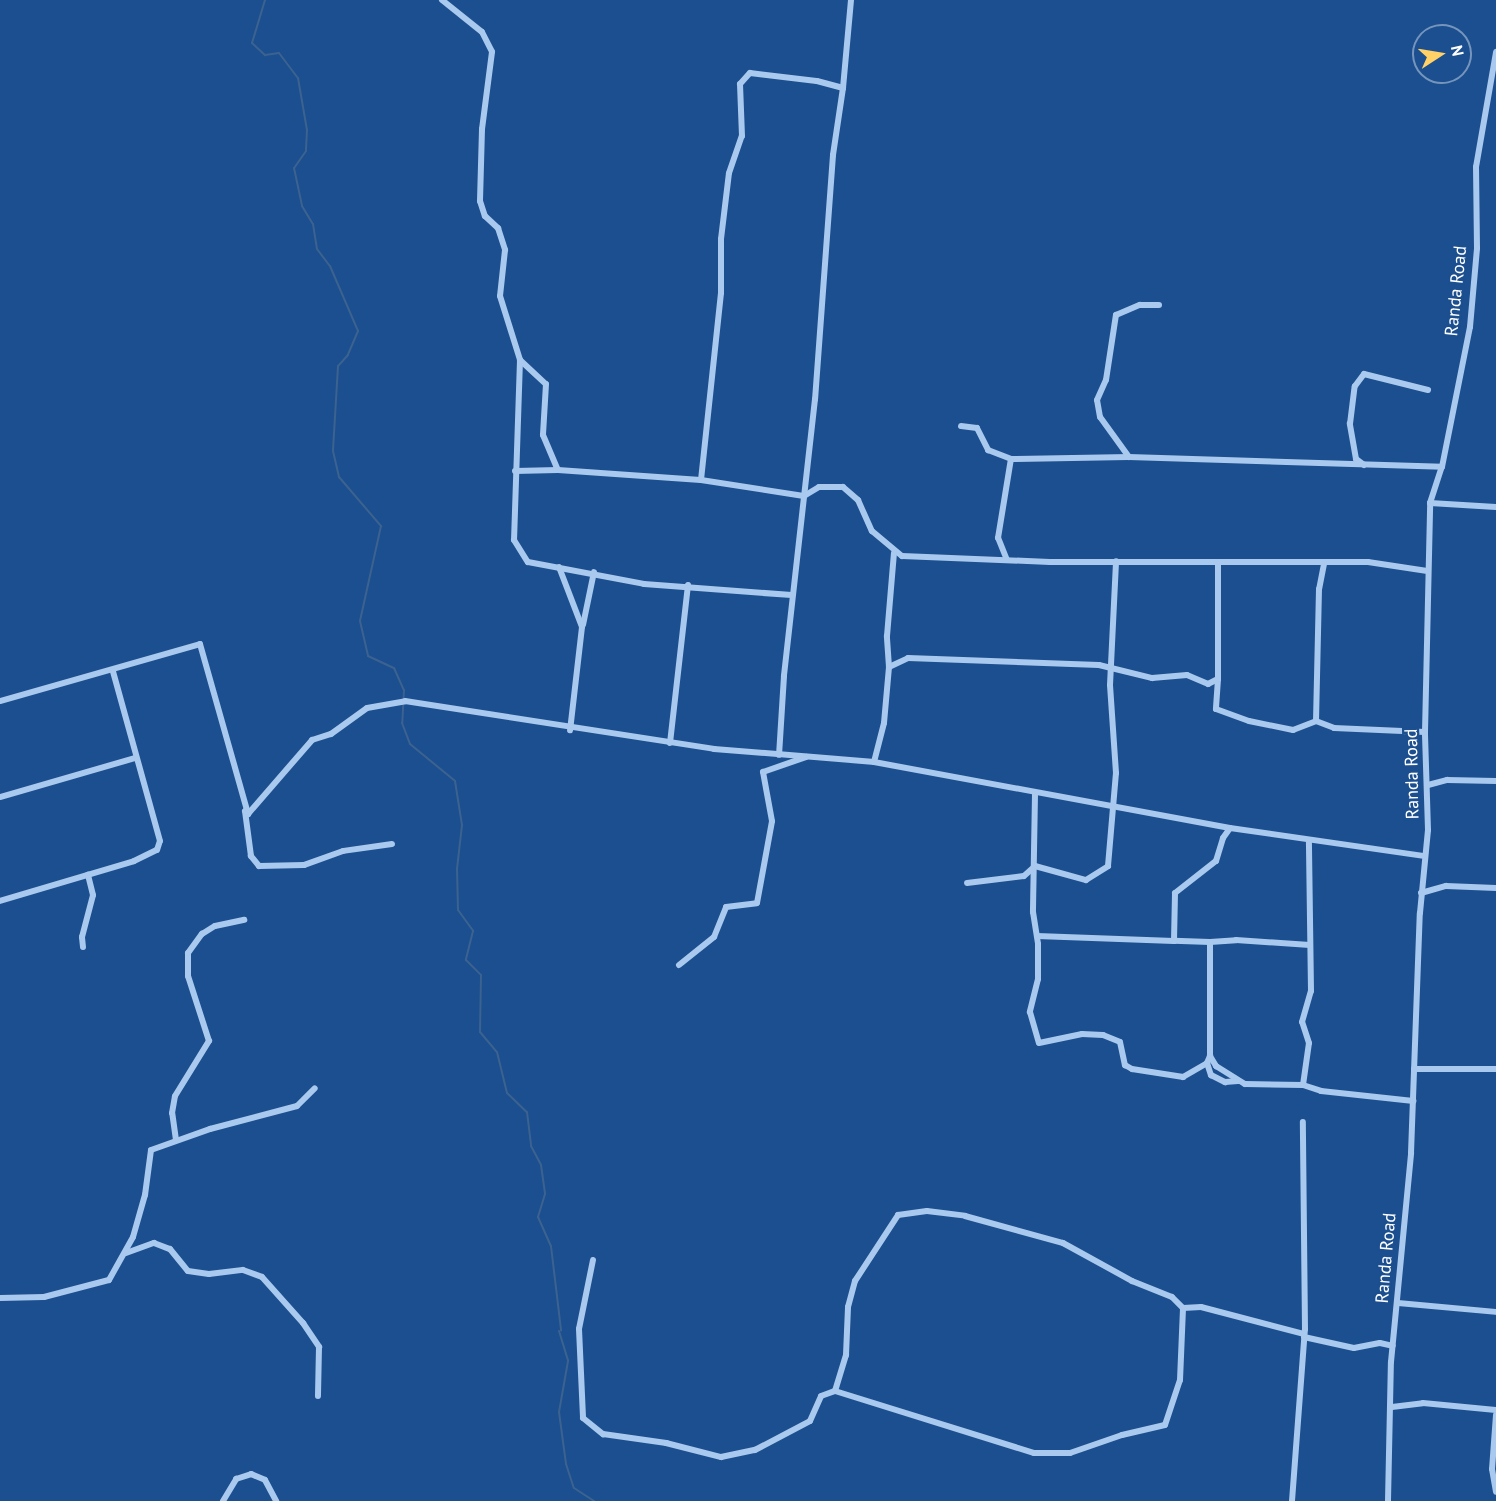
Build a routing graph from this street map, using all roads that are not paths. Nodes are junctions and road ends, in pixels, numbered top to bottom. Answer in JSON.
{"nodes":[{"id":1,"x":442,"y":0,"type":"edge"},
{"id":2,"x":850,"y":0,"type":"edge"},
{"id":3,"x":1496,"y":52,"type":"edge"},
{"id":4,"x":843,"y":88,"type":"junction"},
{"id":5,"x":1159,"y":305,"type":"dead end"},
{"id":6,"x":520,"y":360,"type":"junction"},
{"id":7,"x":1428,"y":390,"type":"dead end"},
{"id":8,"x":961,"y":426,"type":"dead end"},
{"id":9,"x":1130,"y":457,"type":"junction"},
{"id":10,"x":1011,"y":459,"type":"junction"},
{"id":11,"x":1365,"y":466,"type":"junction"},
{"id":12,"x":1442,"y":467,"type":"junction"},
{"id":13,"x":558,"y":470,"type":"junction"},
{"id":14,"x":515,"y":471,"type":"junction"},
{"id":15,"x":701,"y":480,"type":"junction"},
{"id":16,"x":804,"y":496,"type":"junction"},
{"id":17,"x":1430,"y":503,"type":"junction"},
{"id":18,"x":1496,"y":507,"type":"edge"},
{"id":19,"x":894,"y":553,"type":"junction"},
{"id":20,"x":1007,"y":560,"type":"junction"},
{"id":21,"x":1116,"y":561,"type":"junction"},
{"id":22,"x":1218,"y":562,"type":"junction"},
{"id":23,"x":1324,"y":564,"type":"junction"},
{"id":24,"x":559,"y":567,"type":"junction"},
{"id":25,"x":594,"y":572,"type":"junction"},
{"id":26,"x":1427,"y":572,"type":"junction"},
{"id":27,"x":688,"y":585,"type":"junction"},
{"id":28,"x":792,"y":595,"type":"junction"},
{"id":29,"x":582,"y":627,"type":"junction"},
{"id":30,"x":889,"y":667,"type":"junction"},
{"id":31,"x":1112,"y":668,"type":"junction"},
{"id":32,"x":113,"y":672,"type":"junction"},
{"id":33,"x":1218,"y":680,"type":"junction"},
{"id":34,"x":0,"y":701,"type":"edge"},
{"id":35,"x":1316,"y":721,"type":"junction"},
{"id":36,"x":570,"y":730,"type":"junction"},
{"id":37,"x":1425,"y":732,"type":"junction"},
{"id":38,"x":670,"y":743,"type":"junction"},
{"id":39,"x":779,"y":755,"type":"junction"},
{"id":40,"x":806,"y":757,"type":"junction"},
{"id":41,"x":135,"y":758,"type":"junction"},
{"id":42,"x":874,"y":762,"type":"junction"},
{"id":43,"x":1496,"y":781,"type":"edge"},
{"id":44,"x":1428,"y":786,"type":"junction"},
{"id":45,"x":1035,"y":794,"type":"junction"},
{"id":46,"x":0,"y":797,"type":"edge"},
{"id":47,"x":1113,"y":807,"type":"junction"},
{"id":48,"x":248,"y":814,"type":"junction"},
{"id":49,"x":1230,"y":828,"type":"junction"},
{"id":50,"x":1309,"y":841,"type":"junction"},
{"id":51,"x":392,"y":844,"type":"dead end"},
{"id":52,"x":1425,"y":856,"type":"junction"},
{"id":53,"x":1035,"y":866,"type":"junction"},
{"id":54,"x":88,"y":874,"type":"junction"},
{"id":55,"x":967,"y":883,"type":"dead end"},
{"id":56,"x":1496,"y":888,"type":"edge"},
{"id":57,"x":1421,"y":893,"type":"junction"},
{"id":58,"x":0,"y":901,"type":"edge"},
{"id":59,"x":244,"y":920,"type":"dead end"},
{"id":60,"x":1037,"y":936,"type":"junction"},
{"id":61,"x":1174,"y":941,"type":"junction"},
{"id":62,"x":1210,"y":942,"type":"junction"},
{"id":63,"x":1310,"y":945,"type":"junction"},
{"id":64,"x":83,"y":947,"type":"dead end"},
{"id":65,"x":679,"y":965,"type":"dead end"},
{"id":66,"x":1208,"y":1060,"type":"junction"},
{"id":67,"x":1414,"y":1069,"type":"junction"},
{"id":68,"x":1496,"y":1069,"type":"edge"},
{"id":69,"x":1303,"y":1085,"type":"junction"},
{"id":70,"x":315,"y":1088,"type":"dead end"},
{"id":71,"x":1413,"y":1101,"type":"junction"},
{"id":72,"x":1303,"y":1122,"type":"dead end"},
{"id":73,"x":176,"y":1140,"type":"junction"},
{"id":74,"x":126,"y":1253,"type":"junction"},
{"id":75,"x":593,"y":1260,"type":"dead end"},
{"id":76,"x":0,"y":1298,"type":"edge"},
{"id":77,"x":1398,"y":1302,"type":"junction"},
{"id":78,"x":1183,"y":1308,"type":"junction"},
{"id":79,"x":1496,"y":1312,"type":"edge"},
{"id":80,"x":1304,"y":1336,"type":"junction"},
{"id":81,"x":1393,"y":1346,"type":"junction"},
{"id":82,"x":835,"y":1391,"type":"junction"},
{"id":83,"x":318,"y":1396,"type":"dead end"},
{"id":84,"x":1392,"y":1407,"type":"junction"},
{"id":85,"x":1496,"y":1410,"type":"edge"},
{"id":86,"x":1496,"y":1415,"type":"edge"},
{"id":87,"x":1496,"y":1492,"type":"edge"},
{"id":88,"x":223,"y":1501,"type":"edge"},
{"id":89,"x":276,"y":1501,"type":"edge"},
{"id":90,"x":1292,"y":1501,"type":"edge"},
{"id":91,"x":1388,"y":1501,"type":"edge"},
{"id":92,"x":1494,"y":1501,"type":"edge"}],
"edges":[{"from":1,"to":6,"type":"street"},
{"from":2,"to":4,"type":"street"},
{"from":3,"to":12,"type":"street","name":"Randa Road"},
{"from":4,"to":15,"type":"street"},
{"from":4,"to":16,"type":"street"},
{"from":5,"to":9,"type":"street"},
{"from":6,"to":13,"type":"street"},
{"from":6,"to":14,"type":"street"},
{"from":7,"to":11,"type":"street"},
{"from":8,"to":10,"type":"street"},
{"from":9,"to":10,"type":"street"},
{"from":9,"to":11,"type":"street"},
{"from":10,"to":20,"type":"street"},
{"from":11,"to":12,"type":"street"},
{"from":12,"to":17,"type":"street","name":"Randa Road"},
{"from":13,"to":14,"type":"street"},
{"from":13,"to":15,"type":"street"},
{"from":14,"to":24,"type":"street"},
{"from":15,"to":16,"type":"street"},
{"from":16,"to":19,"type":"street"},
{"from":16,"to":28,"type":"street"},
{"from":17,"to":18,"type":"street"},
{"from":17,"to":26,"type":"street","name":"Randa Road"},
{"from":19,"to":20,"type":"street"},
{"from":19,"to":30,"type":"street"},
{"from":20,"to":21,"type":"street"},
{"from":21,"to":22,"type":"street"},
{"from":21,"to":31,"type":"street"},
{"from":22,"to":23,"type":"street"},
{"from":22,"to":33,"type":"street"},
{"from":23,"to":26,"type":"street"},
{"from":23,"to":35,"type":"street"},
{"from":24,"to":25,"type":"street"},
{"from":24,"to":29,"type":"street"},
{"from":25,"to":27,"type":"street"},
{"from":25,"to":29,"type":"street"},
{"from":26,"to":37,"type":"street","name":"Randa Road"},
{"from":27,"to":28,"type":"street"},
{"from":27,"to":38,"type":"street"},
{"from":28,"to":39,"type":"street"},
{"from":29,"to":36,"type":"street"},
{"from":30,"to":31,"type":"street"},
{"from":30,"to":42,"type":"street"},
{"from":31,"to":33,"type":"street"},
{"from":31,"to":47,"type":"street"},
{"from":32,"to":34,"type":"street"},
{"from":32,"to":41,"type":"street"},
{"from":32,"to":48,"type":"street"},
{"from":33,"to":35,"type":"street"},
{"from":35,"to":37,"type":"street"},
{"from":36,"to":38,"type":"street"},
{"from":36,"to":48,"type":"street"},
{"from":37,"to":44,"type":"street","name":"Randa Road"},
{"from":38,"to":39,"type":"street"},
{"from":39,"to":40,"type":"street"},
{"from":40,"to":42,"type":"street"},
{"from":40,"to":65,"type":"street"},
{"from":41,"to":46,"type":"street"},
{"from":41,"to":54,"type":"street"},
{"from":42,"to":45,"type":"street"},
{"from":43,"to":44,"type":"street"},
{"from":44,"to":52,"type":"street","name":"Randa Road"},
{"from":45,"to":47,"type":"street"},
{"from":45,"to":53,"type":"street"},
{"from":47,"to":49,"type":"street"},
{"from":47,"to":53,"type":"street"},
{"from":48,"to":51,"type":"street"},
{"from":49,"to":50,"type":"street"},
{"from":49,"to":61,"type":"street"},
{"from":50,"to":52,"type":"street"},
{"from":50,"to":63,"type":"street"},
{"from":52,"to":57,"type":"street","name":"Randa Road"},
{"from":53,"to":55,"type":"street"},
{"from":53,"to":60,"type":"street"},
{"from":54,"to":58,"type":"street"},
{"from":54,"to":64,"type":"street"},
{"from":56,"to":57,"type":"street"},
{"from":57,"to":67,"type":"street","name":"Randa Road"},
{"from":59,"to":73,"type":"street"},
{"from":60,"to":61,"type":"street"},
{"from":60,"to":66,"type":"street"},
{"from":61,"to":62,"type":"street"},
{"from":62,"to":63,"type":"street"},
{"from":62,"to":66,"type":"street"},
{"from":63,"to":69,"type":"street"},
{"from":66,"to":69,"type":"street"},
{"from":67,"to":68,"type":"street"},
{"from":67,"to":71,"type":"street","name":"Randa Road"},
{"from":69,"to":71,"type":"street"},
{"from":70,"to":73,"type":"street"},
{"from":71,"to":77,"type":"street","name":"Randa Road"},
{"from":72,"to":80,"type":"street"},
{"from":73,"to":74,"type":"street"},
{"from":74,"to":76,"type":"street"},
{"from":74,"to":83,"type":"street"},
{"from":75,"to":82,"type":"street"},
{"from":77,"to":79,"type":"street"},
{"from":77,"to":81,"type":"street","name":"Randa Road"},
{"from":78,"to":80,"type":"street"},
{"from":78,"to":82,"type":"street"},
{"from":78,"to":82,"type":"street"},
{"from":80,"to":81,"type":"street"},
{"from":80,"to":90,"type":"street"},
{"from":81,"to":84,"type":"street","name":"Randa Road"},
{"from":84,"to":85,"type":"street"},
{"from":84,"to":91,"type":"street","name":"Randa Road"},
{"from":86,"to":87,"type":"street"},
{"from":87,"to":92,"type":"street"},
{"from":88,"to":89,"type":"street"}]}
